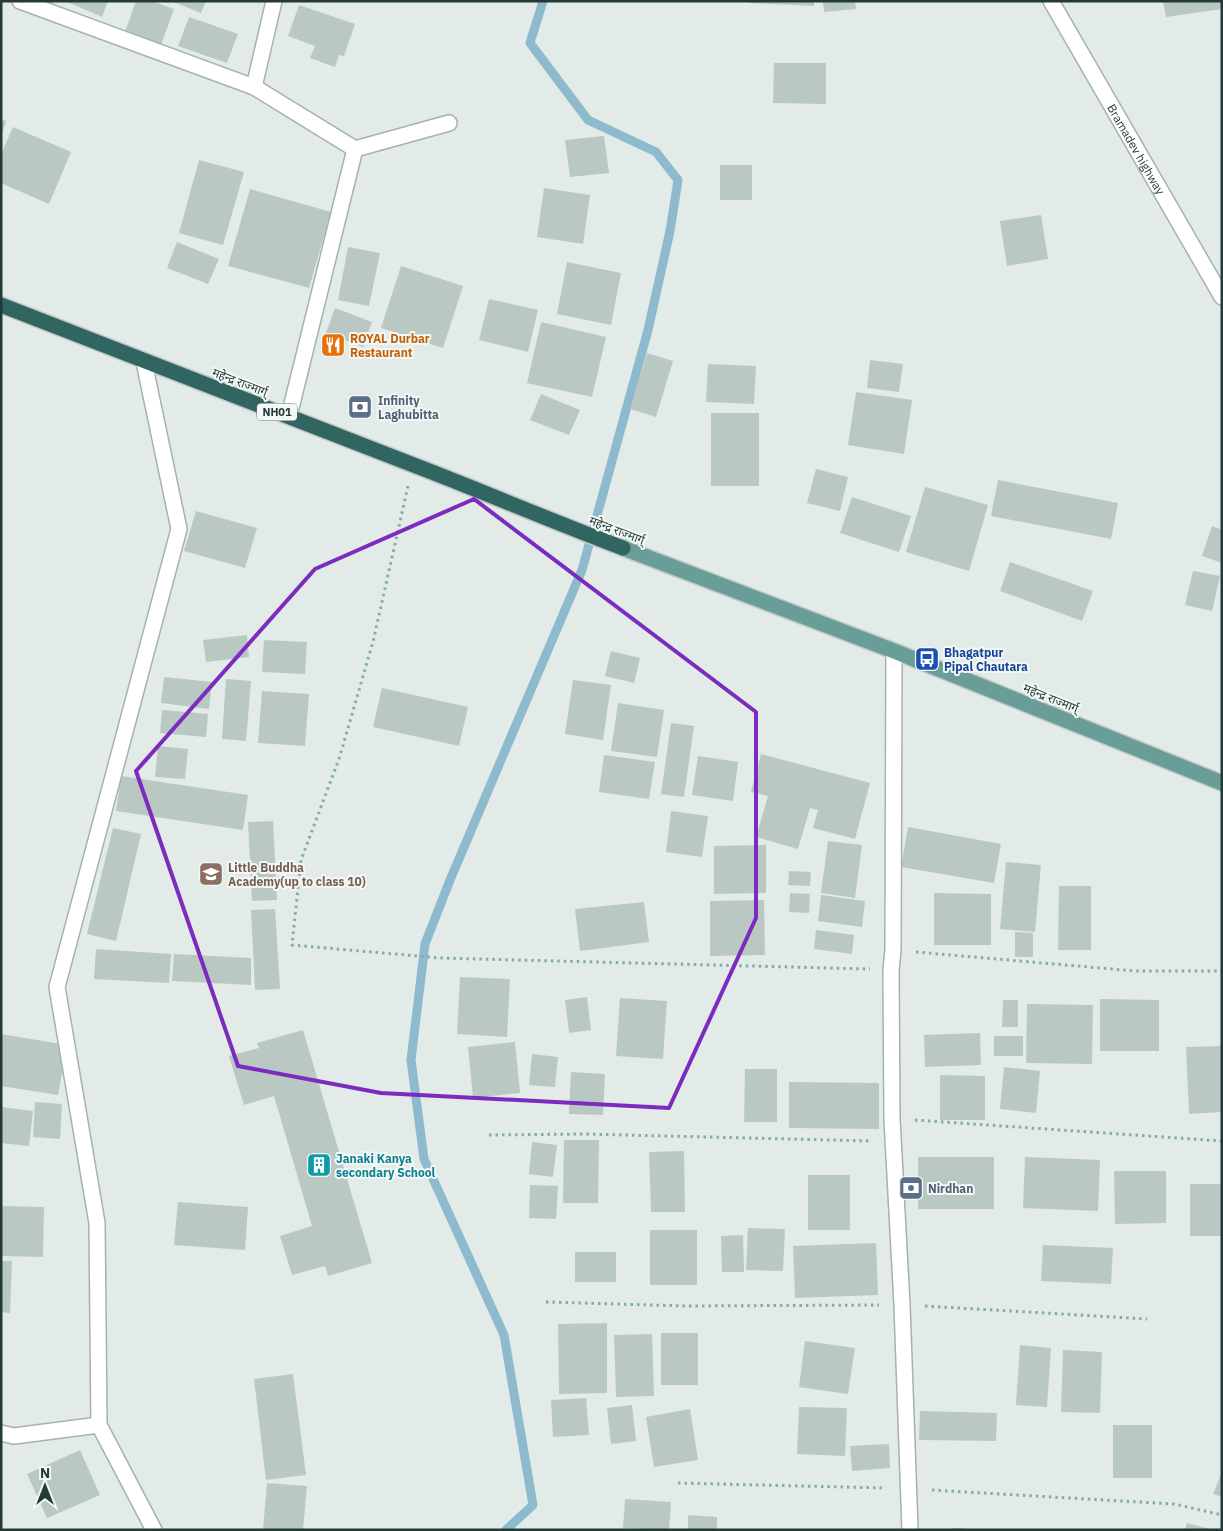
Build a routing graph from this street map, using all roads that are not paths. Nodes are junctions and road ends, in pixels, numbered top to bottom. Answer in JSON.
{"nodes":[{"id":1,"x":20,"y":1,"type":"edge"},
{"id":2,"x":274,"y":1,"type":"edge"},
{"id":3,"x":1051,"y":1,"type":"edge"},
{"id":4,"x":254,"y":87,"type":"junction"},
{"id":5,"x":449,"y":124,"type":"dead end"},
{"id":6,"x":355,"y":149,"type":"junction"},
{"id":7,"x":1222,"y":297,"type":"edge"},
{"id":8,"x":1,"y":305,"type":"edge"},
{"id":9,"x":144,"y":362,"type":"junction"},
{"id":10,"x":289,"y":416,"type":"junction"},
{"id":11,"x":622,"y":548,"type":"joint"},
{"id":12,"x":894,"y":651,"type":"junction"},
{"id":13,"x":1222,"y":783,"type":"edge"},
{"id":14,"x":99,"y":1425,"type":"junction"},
{"id":15,"x":1,"y":1433,"type":"edge"},
{"id":16,"x":154,"y":1530,"type":"edge"},
{"id":17,"x":910,"y":1530,"type":"edge"}],
"edges":[{"from":1,"to":4,"type":"street"},
{"from":2,"to":4,"type":"street"},
{"from":3,"to":7,"type":"street","name":"Bramadev highway"},
{"from":4,"to":6,"type":"street"},
{"from":5,"to":6,"type":"street"},
{"from":6,"to":10,"type":"street"},
{"from":8,"to":9,"type":"highway","name":"महेन्द्र राज्मार्ग्","number":"NH01"},
{"from":9,"to":10,"type":"highway","name":"महेन्द्र राज्मार्ग्","number":"NH01"},
{"from":9,"to":14,"type":"street"},
{"from":10,"to":11,"type":"highway","name":"महेन्द्र राज्मार्ग्","number":"NH01"},
{"from":11,"to":12,"type":"main road","name":"महेन्द्र राज्मार्ग्","number":"NH01"},
{"from":12,"to":13,"type":"main road","name":"महेन्द्र राज्मार्ग्","number":"NH01"},
{"from":12,"to":17,"type":"street"},
{"from":14,"to":15,"type":"street"},
{"from":14,"to":16,"type":"street"}]}
